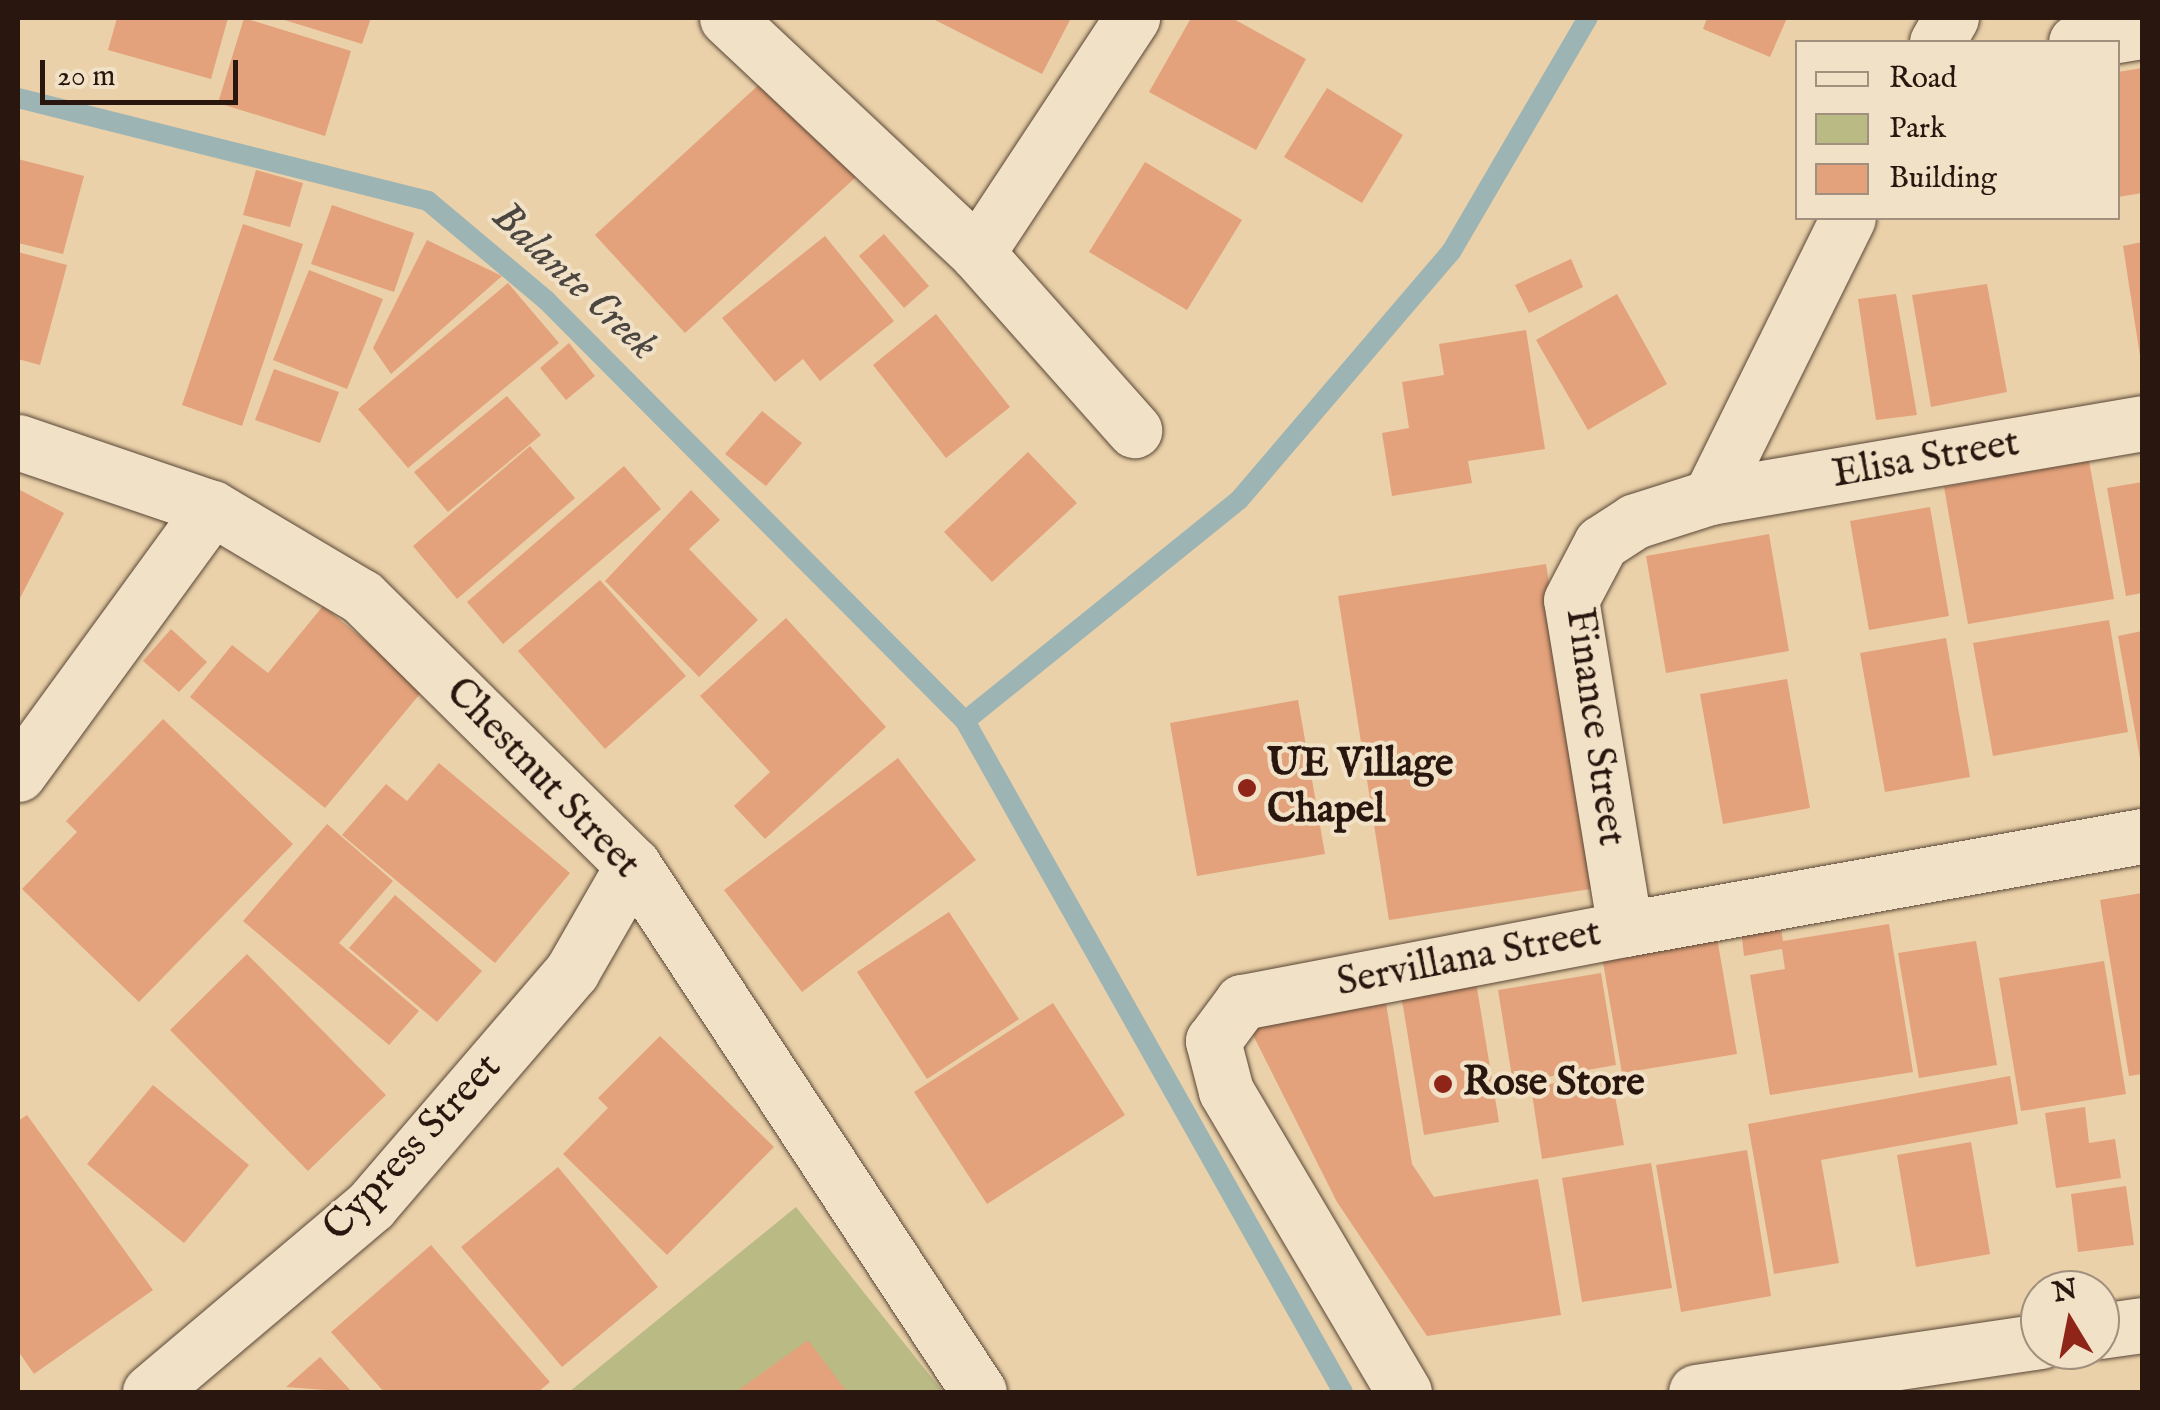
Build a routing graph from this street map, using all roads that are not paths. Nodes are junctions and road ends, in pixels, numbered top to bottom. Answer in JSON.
{"nodes":[{"id":1,"x":727,"y":18,"type":"edge"},
{"id":2,"x":1132,"y":18,"type":"edge"},
{"id":3,"x":1952,"y":18,"type":"edge"},
{"id":4,"x":2142,"y":30,"type":"edge"},
{"id":5,"x":1938,"y":40,"type":"edge"},
{"id":6,"x":2087,"y":40,"type":"edge"},
{"id":7,"x":1847,"y":220,"type":"edge"},
{"id":8,"x":976,"y":253,"type":"junction"},
{"id":9,"x":2142,"y":423,"type":"edge"},
{"id":10,"x":1134,"y":430,"type":"dead end"},
{"id":11,"x":18,"y":442,"type":"edge"},
{"id":12,"x":1710,"y":497,"type":"junction"},
{"id":13,"x":212,"y":508,"type":"junction"},
{"id":14,"x":18,"y":774,"type":"edge"},
{"id":15,"x":2142,"y":836,"type":"edge"},
{"id":16,"x":633,"y":865,"type":"junction"},
{"id":17,"x":1624,"y":929,"type":"junction"},
{"id":18,"x":2020,"y":1344,"type":"edge"},
{"id":19,"x":1819,"y":1383,"type":"edge"},
{"id":20,"x":150,"y":1392,"type":"edge"},
{"id":21,"x":979,"y":1392,"type":"edge"},
{"id":22,"x":1404,"y":1392,"type":"edge"},
{"id":23,"x":1696,"y":1392,"type":"edge"}],
"edges":[{"from":1,"to":8,"type":"street"},
{"from":2,"to":8,"type":"street"},
{"from":3,"to":5,"type":"street"},
{"from":4,"to":6,"type":"street"},
{"from":7,"to":12,"type":"street"},
{"from":8,"to":10,"type":"street"},
{"from":9,"to":12,"type":"street","name":"Elisa Street"},
{"from":11,"to":13,"type":"street","name":"Chestnut Street"},
{"from":12,"to":17,"type":"street","name":"Finance Street"},
{"from":13,"to":14,"type":"street"},
{"from":13,"to":16,"type":"street","name":"Chestnut Street"},
{"from":15,"to":17,"type":"street","name":"Servillana Street"},
{"from":16,"to":20,"type":"street","name":"Cypress Street"},
{"from":16,"to":21,"type":"street","name":"Chestnut Street"},
{"from":17,"to":22,"type":"street","name":"Servillana Street"},
{"from":18,"to":19,"type":"street"},
{"from":19,"to":23,"type":"street"}]}
